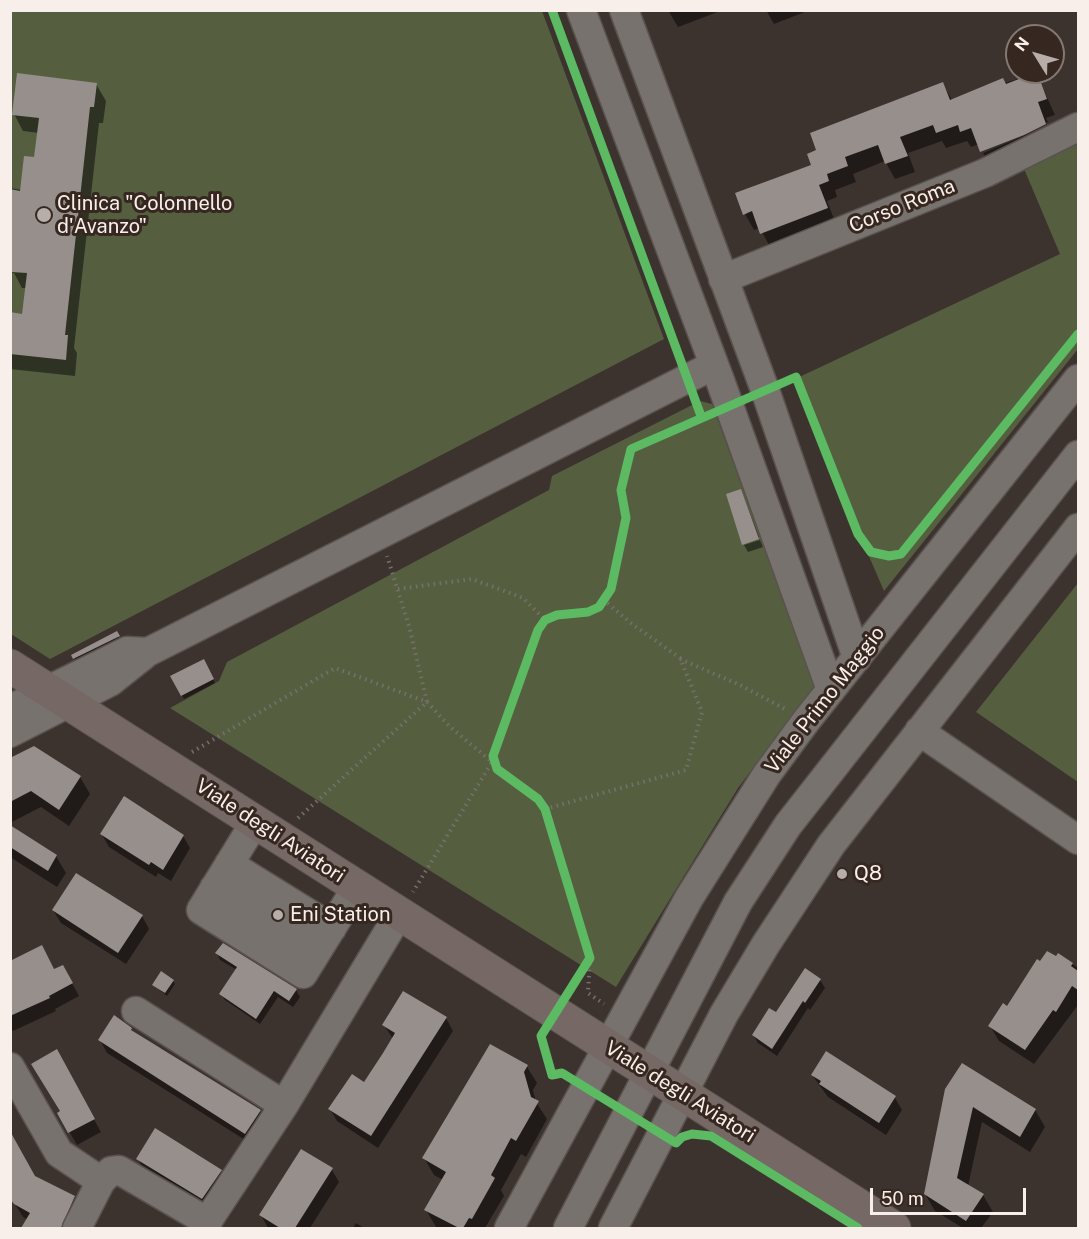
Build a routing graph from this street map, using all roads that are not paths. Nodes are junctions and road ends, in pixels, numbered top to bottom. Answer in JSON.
{"nodes":[{"id":1,"x":581,"y":10,"type":"edge"},
{"id":2,"x":624,"y":10,"type":"edge"},
{"id":3,"x":1078,"y":127,"type":"edge"},
{"id":4,"x":723,"y":279,"type":"junction"},
{"id":5,"x":740,"y":324,"type":"junction"},
{"id":6,"x":714,"y":363,"type":"junction"},
{"id":7,"x":757,"y":368,"type":"junction"},
{"id":8,"x":1078,"y":379,"type":"edge"},
{"id":9,"x":1078,"y":455,"type":"edge"},
{"id":10,"x":1078,"y":528,"type":"edge"},
{"id":11,"x":856,"y":658,"type":"junction"},
{"id":12,"x":10,"y":666,"type":"edge"},
{"id":13,"x":831,"y":690,"type":"junction"},
{"id":14,"x":58,"y":696,"type":"junction"},
{"id":15,"x":10,"y":709,"type":"edge"},
{"id":16,"x":919,"y":731,"type":"junction"},
{"id":17,"x":10,"y":734,"type":"edge"},
{"id":18,"x":266,"y":829,"type":"junction"},
{"id":19,"x":1078,"y":840,"type":"edge"},
{"id":20,"x":230,"y":864,"type":"junction"},
{"id":21,"x":357,"y":887,"type":"junction"},
{"id":22,"x":399,"y":914,"type":"junction"},
{"id":23,"x":325,"y":940,"type":"junction"},
{"id":24,"x":136,"y":1011,"type":"dead end"},
{"id":25,"x":608,"y":1046,"type":"junction"},
{"id":26,"x":10,"y":1067,"type":"edge"},
{"id":27,"x":650,"y":1073,"type":"junction"},
{"id":28,"x":684,"y":1094,"type":"junction"},
{"id":29,"x":284,"y":1105,"type":"junction"},
{"id":30,"x":101,"y":1181,"type":"junction"},
{"id":31,"x":205,"y":1225,"type":"edge"},
{"id":32,"x":76,"y":1228,"type":"edge"},
{"id":33,"x":509,"y":1228,"type":"edge"},
{"id":34,"x":568,"y":1228,"type":"edge"},
{"id":35,"x":613,"y":1228,"type":"edge"},
{"id":36,"x":894,"y":1228,"type":"edge"}],
"edges":[{"from":1,"to":6,"type":"street"},
{"from":2,"to":4,"type":"street"},
{"from":3,"to":4,"type":"street","name":"Corso Roma"},
{"from":4,"to":5,"type":"street"},
{"from":5,"to":6,"type":"street"},
{"from":5,"to":7,"type":"street"},
{"from":6,"to":7,"type":"street"},
{"from":6,"to":13,"type":"street"},
{"from":6,"to":14,"type":"street"},
{"from":7,"to":11,"type":"street"},
{"from":8,"to":11,"type":"street","name":"Viale Primo Maggio"},
{"from":9,"to":27,"type":"street"},
{"from":10,"to":16,"type":"street"},
{"from":11,"to":13,"type":"street","name":"Viale Primo Maggio"},
{"from":12,"to":14,"type":"main road","name":"Viale degli Aviatori"},
{"from":13,"to":25,"type":"street","name":"Viale Primo Maggio"},
{"from":14,"to":15,"type":"street"},
{"from":14,"to":17,"type":"street"},
{"from":14,"to":18,"type":"main road","name":"Viale degli Aviatori"},
{"from":16,"to":19,"type":"street"},
{"from":16,"to":28,"type":"street"},
{"from":18,"to":20,"type":"street"},
{"from":18,"to":21,"type":"main road","name":"Viale degli Aviatori"},
{"from":20,"to":23,"type":"street"},
{"from":20,"to":23,"type":"street"},
{"from":21,"to":22,"type":"main road","name":"Viale degli Aviatori"},
{"from":21,"to":23,"type":"street"},
{"from":22,"to":25,"type":"main road","name":"Viale degli Aviatori"},
{"from":22,"to":29,"type":"street"},
{"from":24,"to":29,"type":"street"},
{"from":25,"to":27,"type":"main road","name":"Viale degli Aviatori"},
{"from":25,"to":33,"type":"street","name":"Viale Primo Maggio"},
{"from":26,"to":30,"type":"street"},
{"from":27,"to":28,"type":"main road","name":"Viale degli Aviatori"},
{"from":27,"to":34,"type":"street"},
{"from":28,"to":35,"type":"street"},
{"from":28,"to":36,"type":"main road","name":"Viale degli Aviatori"},
{"from":29,"to":31,"type":"street"},
{"from":30,"to":31,"type":"street"},
{"from":30,"to":32,"type":"street"}]}
